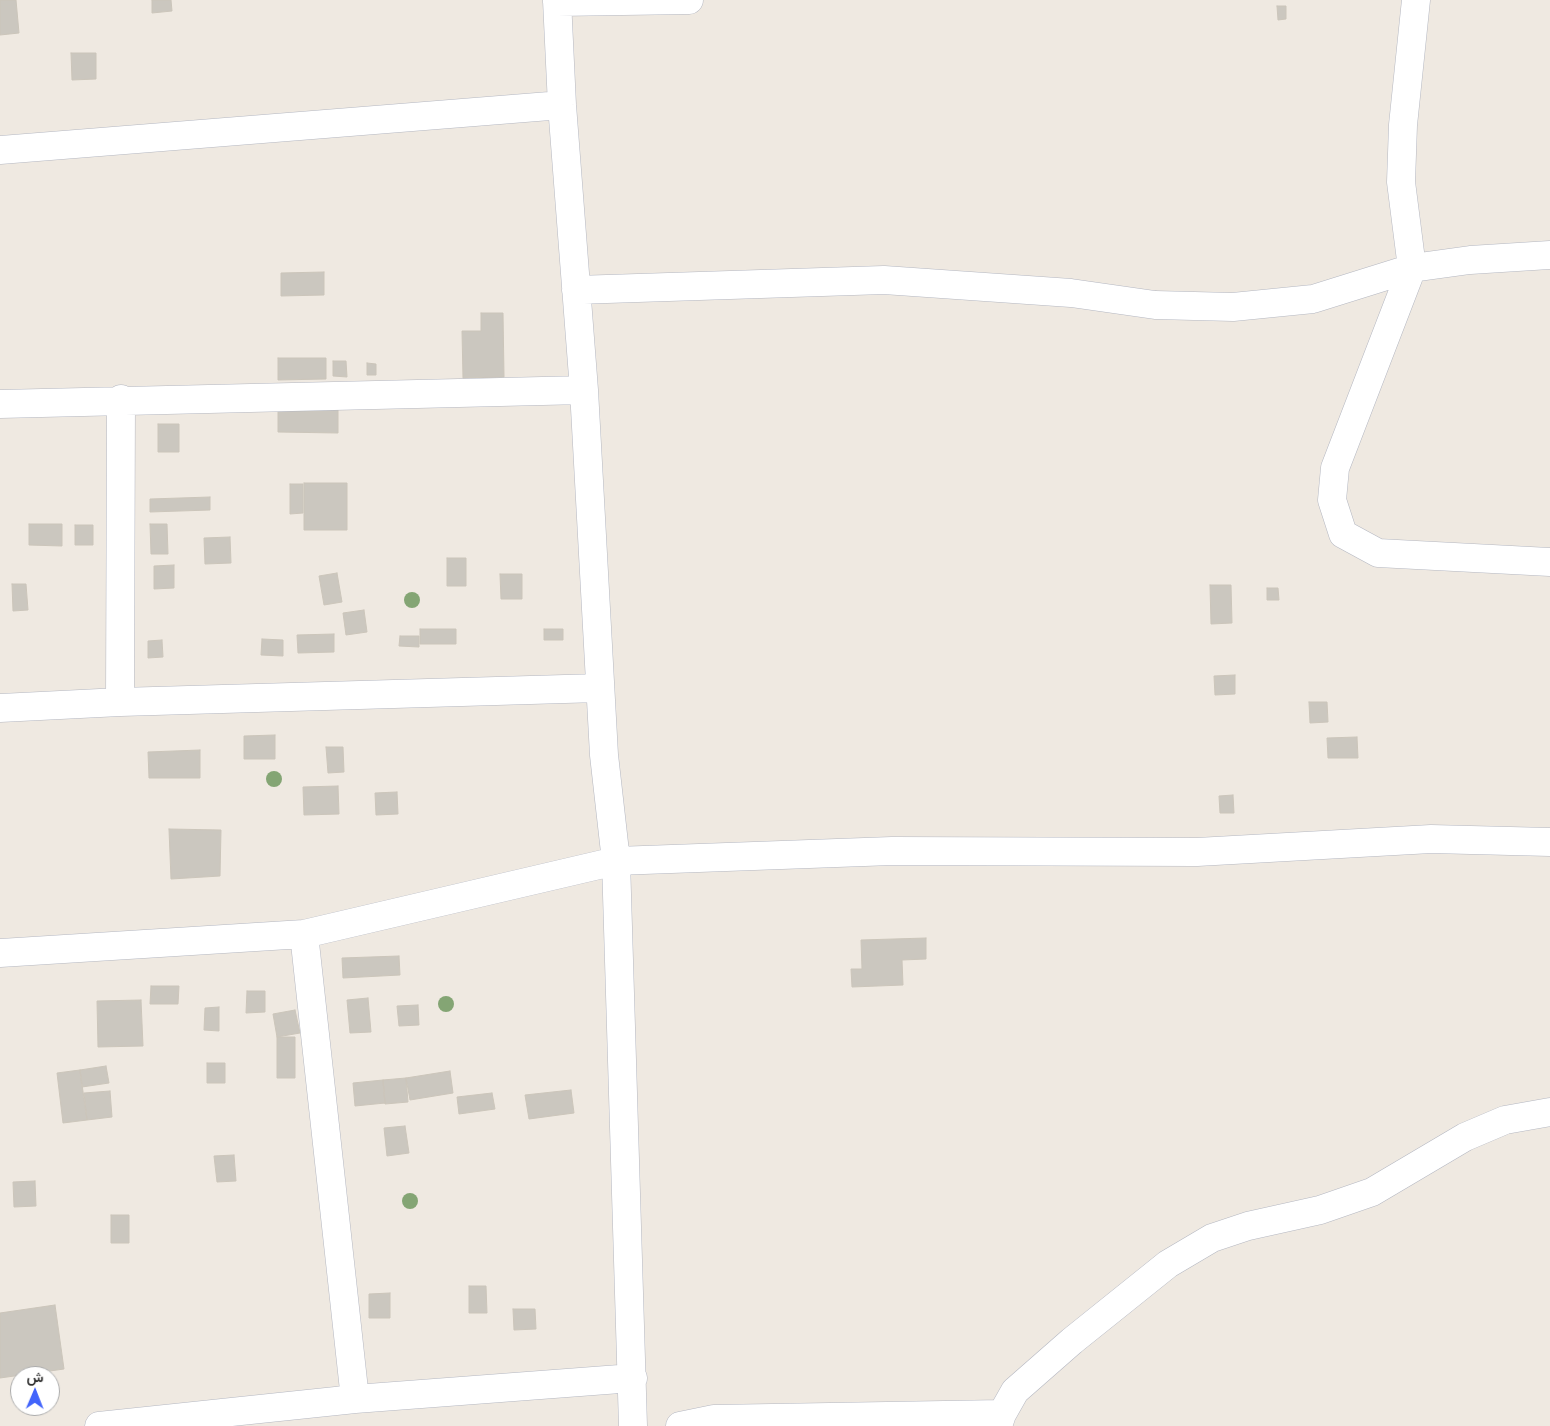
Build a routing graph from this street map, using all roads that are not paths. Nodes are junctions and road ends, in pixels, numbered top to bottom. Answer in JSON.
{"nodes":[{"id":1,"x":689,"y":0,"type":"edge"},
{"id":2,"x":1416,"y":0,"type":"edge"},
{"id":3,"x":557,"y":1,"type":"edge"},
{"id":4,"x":562,"y":105,"type":"junction"},
{"id":5,"x":0,"y":150,"type":"edge"},
{"id":6,"x":1550,"y":255,"type":"edge"},
{"id":7,"x":1412,"y":268,"type":"junction"},
{"id":8,"x":576,"y":290,"type":"junction"},
{"id":9,"x":584,"y":390,"type":"junction"},
{"id":10,"x":121,"y":400,"type":"junction"},
{"id":11,"x":0,"y":404,"type":"edge"},
{"id":12,"x":1550,"y":562,"type":"edge"},
{"id":13,"x":599,"y":688,"type":"junction"},
{"id":14,"x":120,"y":702,"type":"junction"},
{"id":15,"x":0,"y":708,"type":"edge"},
{"id":16,"x":1550,"y":842,"type":"edge"},
{"id":17,"x":616,"y":861,"type":"junction"},
{"id":18,"x":304,"y":934,"type":"junction"},
{"id":19,"x":0,"y":953,"type":"edge"},
{"id":20,"x":1550,"y":1112,"type":"edge"},
{"id":21,"x":633,"y":1378,"type":"junction"},
{"id":22,"x":355,"y":1399,"type":"junction"},
{"id":23,"x":1000,"y":1420,"type":"edge"},
{"id":24,"x":99,"y":1426,"type":"edge"},
{"id":25,"x":633,"y":1426,"type":"edge"},
{"id":26,"x":680,"y":1426,"type":"edge"}],
"edges":[{"from":1,"to":3,"type":"street"},
{"from":2,"to":7,"type":"street"},
{"from":3,"to":4,"type":"street"},
{"from":4,"to":5,"type":"street"},
{"from":4,"to":8,"type":"street"},
{"from":6,"to":7,"type":"street"},
{"from":7,"to":8,"type":"street"},
{"from":7,"to":12,"type":"street"},
{"from":8,"to":9,"type":"street"},
{"from":9,"to":10,"type":"street"},
{"from":9,"to":13,"type":"street"},
{"from":10,"to":11,"type":"street"},
{"from":10,"to":14,"type":"street"},
{"from":13,"to":14,"type":"street"},
{"from":13,"to":17,"type":"street"},
{"from":14,"to":15,"type":"street"},
{"from":16,"to":17,"type":"street"},
{"from":17,"to":18,"type":"street"},
{"from":17,"to":21,"type":"street"},
{"from":18,"to":19,"type":"street"},
{"from":18,"to":22,"type":"street"},
{"from":20,"to":23,"type":"street"},
{"from":21,"to":22,"type":"street"},
{"from":21,"to":25,"type":"street"},
{"from":22,"to":24,"type":"street"},
{"from":23,"to":26,"type":"street"}]}
